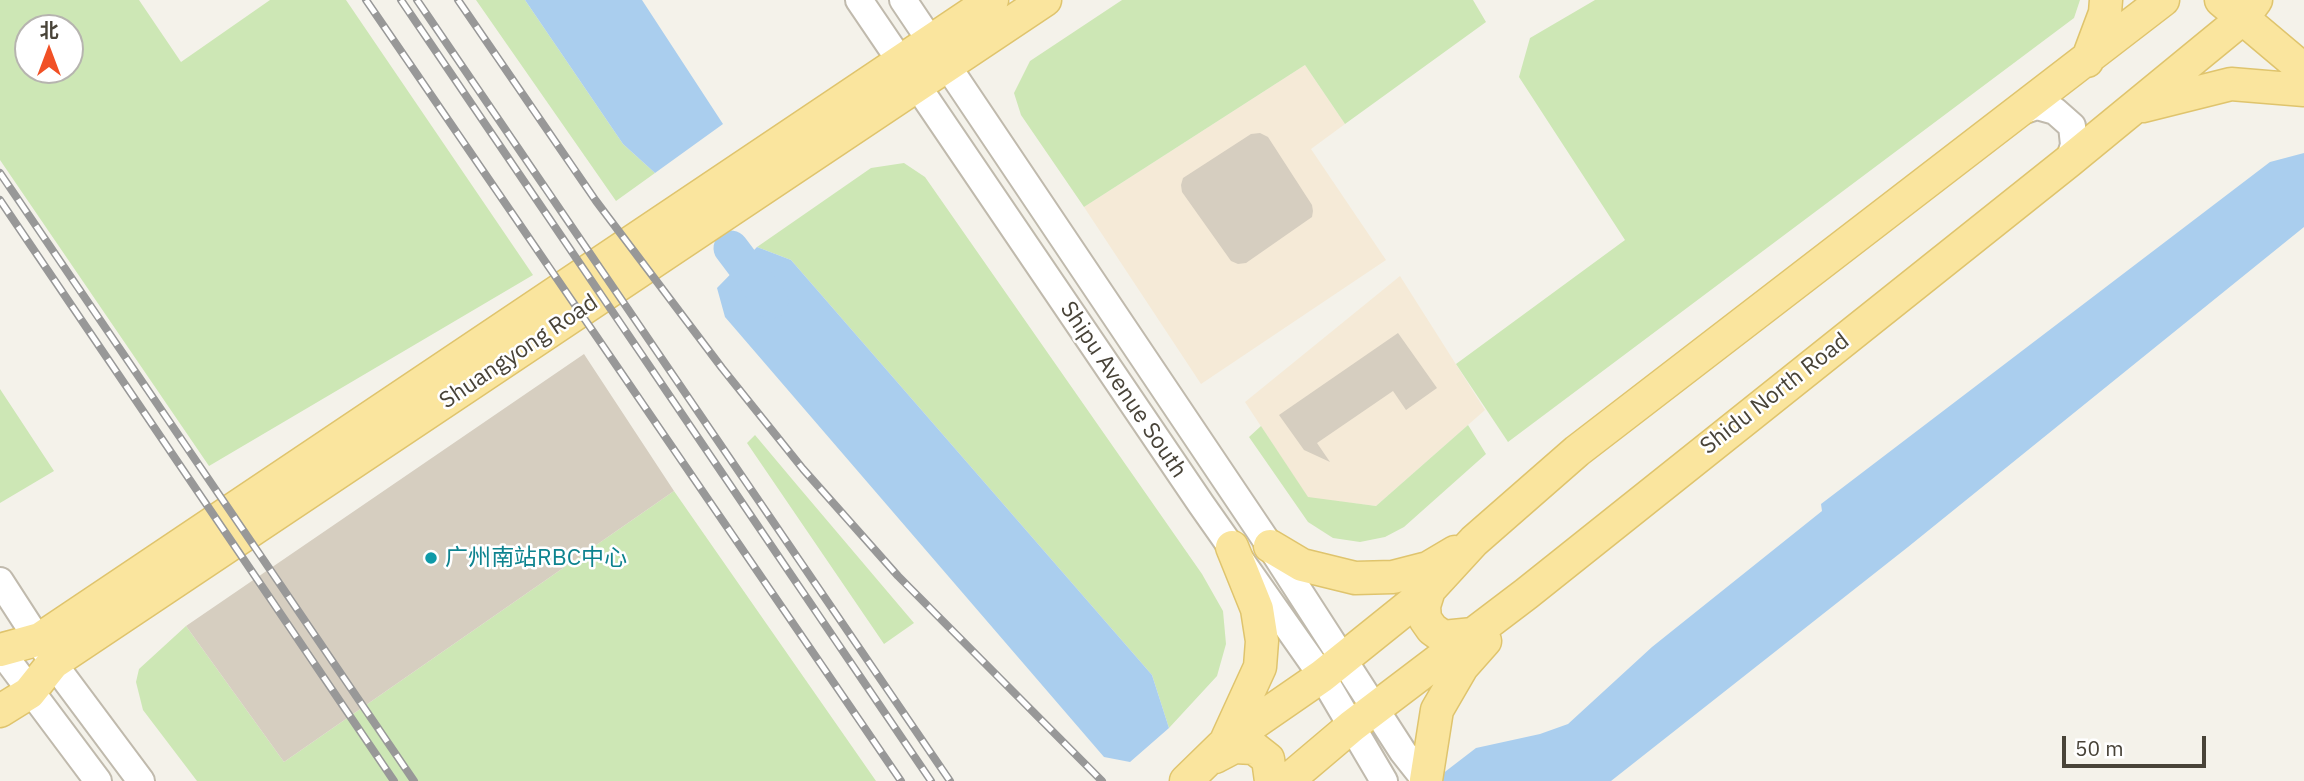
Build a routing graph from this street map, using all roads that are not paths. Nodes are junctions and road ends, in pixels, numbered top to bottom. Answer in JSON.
{"nodes":[{"id":1,"x":859,"y":0,"type":"edge"},
{"id":2,"x":903,"y":0,"type":"edge"},
{"id":3,"x":992,"y":0,"type":"edge"},
{"id":4,"x":1045,"y":0,"type":"edge"},
{"id":5,"x":2106,"y":0,"type":"edge"},
{"id":6,"x":2163,"y":0,"type":"edge"},
{"id":7,"x":2239,"y":6,"type":"edge"},
{"id":8,"x":941,"y":55,"type":"junction"},
{"id":9,"x":2087,"y":61,"type":"junction"},
{"id":10,"x":2304,"y":70,"type":"edge"},
{"id":11,"x":909,"y":75,"type":"junction"},
{"id":12,"x":2304,"y":90,"type":"edge"},
{"id":13,"x":2132,"y":110,"type":"junction"},
{"id":14,"x":2019,"y":112,"type":"junction"},
{"id":15,"x":2069,"y":161,"type":"junction"},
{"id":16,"x":1226,"y":480,"type":"junction"},
{"id":17,"x":1201,"y":504,"type":"junction"},
{"id":18,"x":1474,"y":541,"type":"junction"},
{"id":19,"x":1270,"y":546,"type":"junction"},
{"id":20,"x":1232,"y":547,"type":"junction"},
{"id":21,"x":0,"y":581,"type":"edge"},
{"id":22,"x":1429,"y":590,"type":"junction"},
{"id":23,"x":1526,"y":594,"type":"junction"},
{"id":24,"x":1473,"y":634,"type":"junction"},
{"id":25,"x":0,"y":650,"type":"edge"},
{"id":26,"x":47,"y":651,"type":"junction"},
{"id":27,"x":1333,"y":667,"type":"junction"},
{"id":28,"x":29,"y":693,"type":"junction"},
{"id":29,"x":0,"y":711,"type":"edge"},
{"id":30,"x":1363,"y":717,"type":"junction"},
{"id":31,"x":1206,"y":761,"type":"edge"},
{"id":32,"x":98,"y":781,"type":"edge"},
{"id":33,"x":141,"y":781,"type":"edge"},
{"id":34,"x":1271,"y":781,"type":"edge"},
{"id":35,"x":1287,"y":781,"type":"edge"},
{"id":36,"x":1384,"y":781,"type":"edge"},
{"id":37,"x":1409,"y":781,"type":"edge"},
{"id":38,"x":1426,"y":781,"type":"edge"}],
"edges":[{"from":1,"to":11,"type":"street","name":"Shipu Avenue South"},
{"from":2,"to":8,"type":"street","name":"Shipu Avenue South"},
{"from":3,"to":8,"type":"main road","name":"Shuangyong Road"},
{"from":4,"to":8,"type":"main road","name":"Shuangyong Road"},
{"from":5,"to":9,"type":"main road"},
{"from":6,"to":9,"type":"main road"},
{"from":7,"to":10,"type":"main road"},
{"from":7,"to":13,"type":"main road","name":"Shidu North Road"},
{"from":8,"to":11,"type":"main road","name":"Shuangyong Road"},
{"from":8,"to":16,"type":"street","name":"Shipu Avenue South"},
{"from":9,"to":14,"type":"main road"},
{"from":11,"to":17,"type":"street","name":"Shipu Avenue South"},
{"from":11,"to":26,"type":"main road","name":"Shuangyong Road"},
{"from":12,"to":13,"type":"main road"},
{"from":13,"to":15,"type":"main road","name":"Shidu North Road"},
{"from":14,"to":15,"type":"street"},
{"from":14,"to":18,"type":"main road"},
{"from":15,"to":23,"type":"main road","name":"Shidu North Road"},
{"from":16,"to":17,"type":"street"},
{"from":16,"to":19,"type":"street","name":"Shipu Avenue South"},
{"from":17,"to":20,"type":"street","name":"Shipu Avenue South"},
{"from":18,"to":19,"type":"main road"},
{"from":18,"to":22,"type":"main road"},
{"from":19,"to":27,"type":"street","name":"Shipu Avenue South"},
{"from":20,"to":27,"type":"street","name":"Shipu Avenue South"},
{"from":20,"to":31,"type":"main road"},
{"from":21,"to":26,"type":"street"},
{"from":22,"to":24,"type":"main road"},
{"from":22,"to":27,"type":"main road"},
{"from":23,"to":24,"type":"main road","name":"Shidu North Road"},
{"from":23,"to":38,"type":"main road"},
{"from":24,"to":30,"type":"main road","name":"Shidu North Road"},
{"from":25,"to":26,"type":"main road","name":"Shuangyong Road"},
{"from":25,"to":28,"type":"street"},
{"from":26,"to":28,"type":"main road","name":"Shuangyong Road"},
{"from":26,"to":33,"type":"street"},
{"from":27,"to":30,"type":"street","name":"Shipu Avenue South"},
{"from":27,"to":31,"type":"main road"},
{"from":28,"to":29,"type":"main road","name":"Shuangyong Road"},
{"from":28,"to":32,"type":"street"},
{"from":30,"to":35,"type":"main road","name":"Shidu North Road"},
{"from":30,"to":36,"type":"street","name":"Shipu Avenue South"},
{"from":30,"to":38,"type":"street","name":"Shipu Avenue South"},
{"from":31,"to":34,"type":"main road"},
{"from":37,"to":38,"type":"street"}]}
